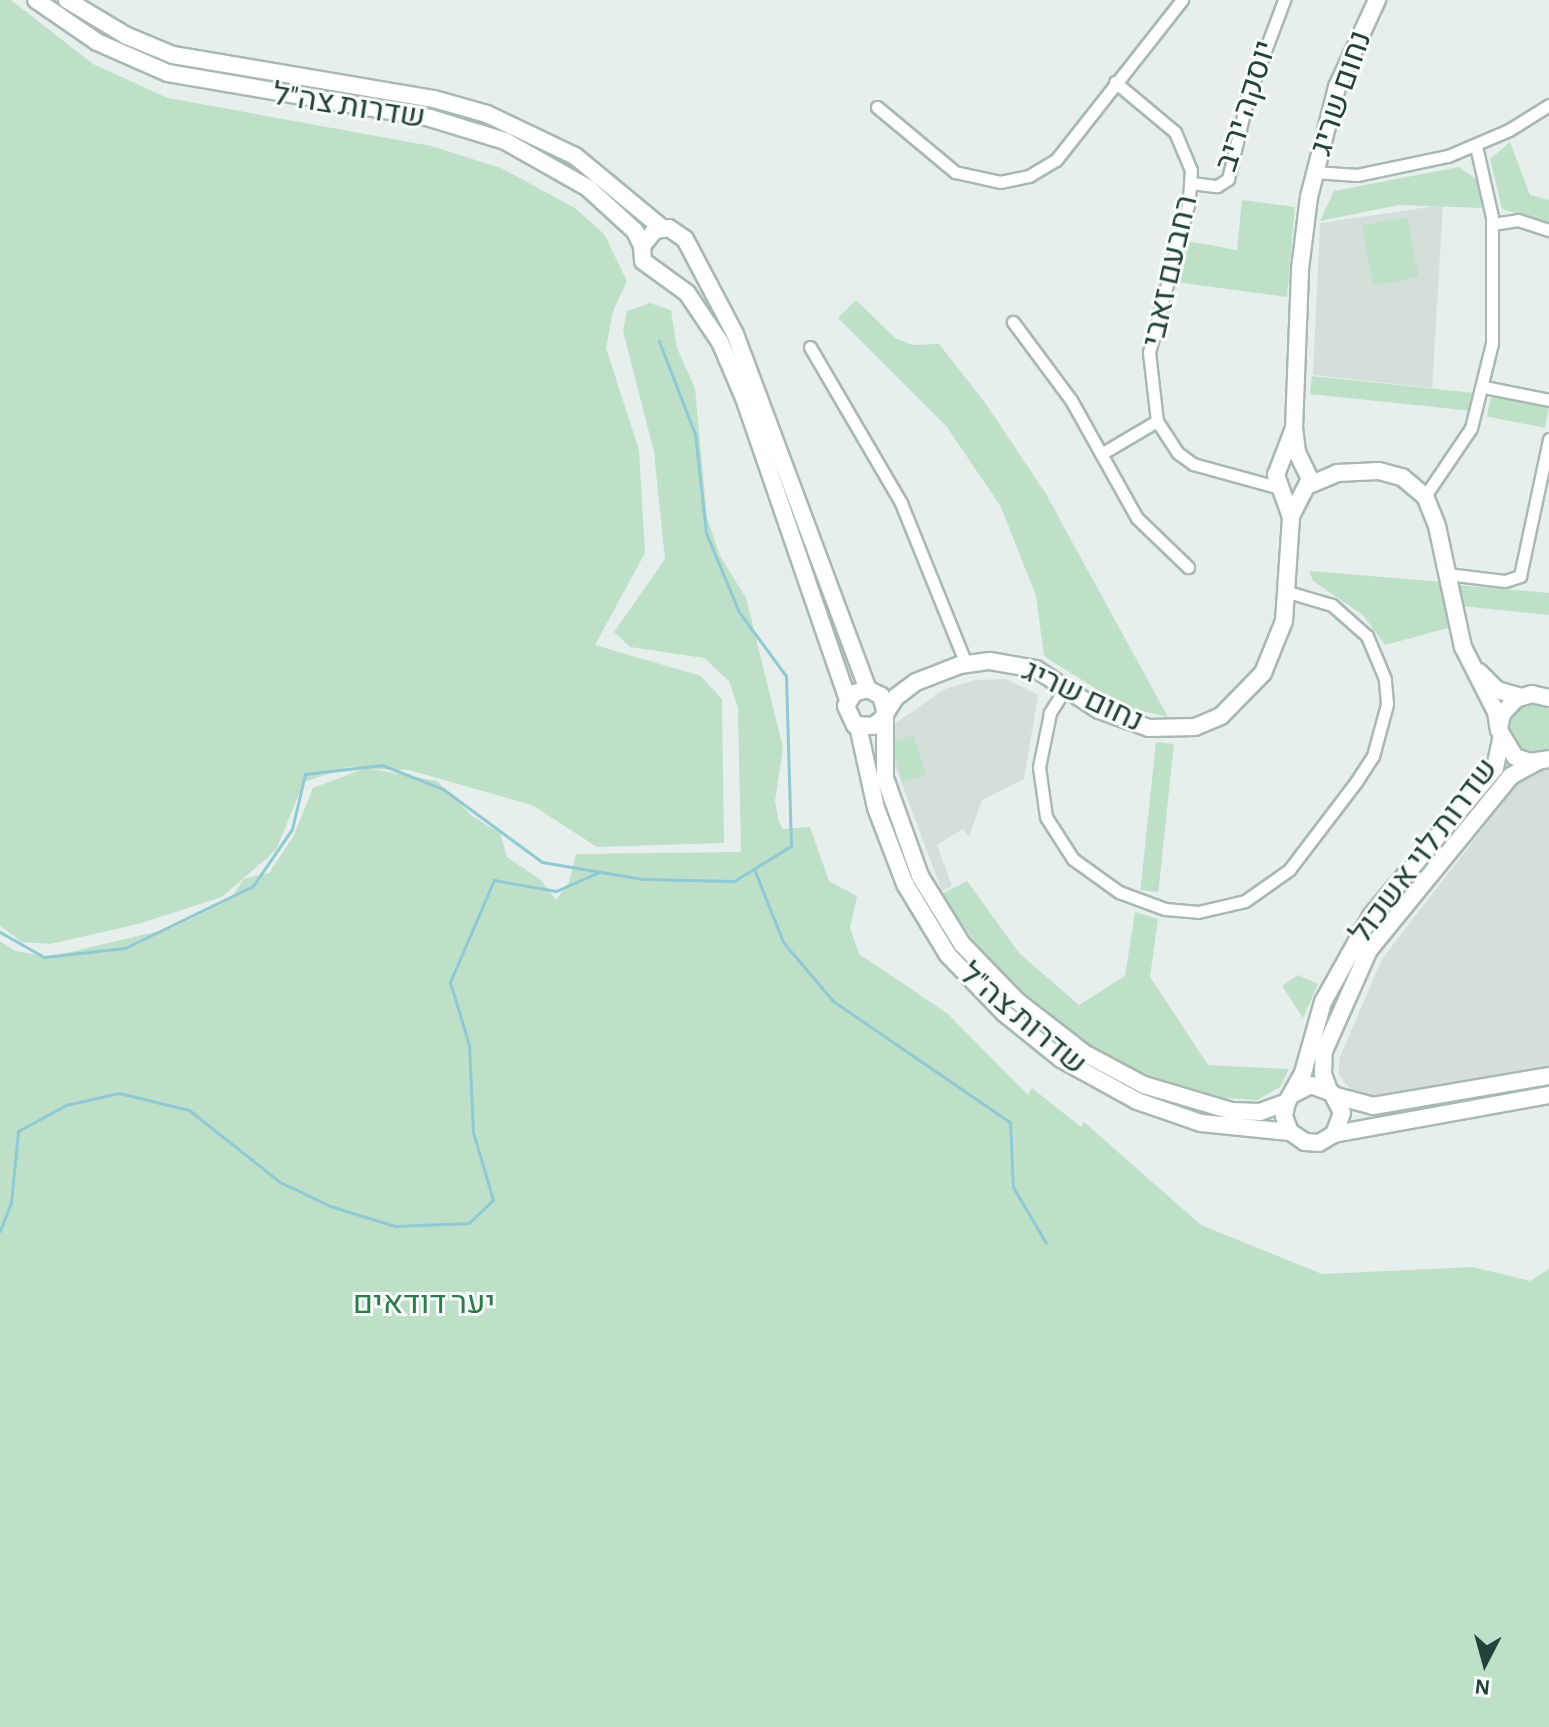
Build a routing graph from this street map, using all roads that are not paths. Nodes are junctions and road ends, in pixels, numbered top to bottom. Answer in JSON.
{"nodes":[{"id":1,"x":36,"y":0,"type":"edge"},
{"id":2,"x":67,"y":0,"type":"edge"},
{"id":3,"x":1182,"y":0,"type":"edge"},
{"id":4,"x":1284,"y":0,"type":"edge"},
{"id":5,"x":1377,"y":0,"type":"edge"},
{"id":6,"x":1115,"y":82,"type":"junction"},
{"id":7,"x":1549,"y":105,"type":"edge"},
{"id":8,"x":877,"y":107,"type":"dead end"},
{"id":9,"x":1476,"y":146,"type":"junction"},
{"id":10,"x":1314,"y":172,"type":"junction"},
{"id":11,"x":1191,"y":183,"type":"junction"},
{"id":12,"x":1493,"y":224,"type":"junction"},
{"id":13,"x":662,"y":228,"type":"junction"},
{"id":14,"x":1549,"y":230,"type":"edge"},
{"id":15,"x":642,"y":246,"type":"junction"},
{"id":16,"x":689,"y":253,"type":"junction"},
{"id":17,"x":661,"y":275,"type":"junction"},
{"id":18,"x":1013,"y":322,"type":"dead end"},
{"id":19,"x":810,"y":347,"type":"dead end"},
{"id":20,"x":1484,"y":387,"type":"junction"},
{"id":21,"x":1549,"y":400,"type":"edge"},
{"id":22,"x":1157,"y":421,"type":"junction"},
{"id":23,"x":1294,"y":428,"type":"junction"},
{"id":24,"x":1549,"y":439,"type":"edge"},
{"id":25,"x":1101,"y":454,"type":"junction"},
{"id":26,"x":1303,"y":464,"type":"junction"},
{"id":27,"x":1281,"y":466,"type":"junction"},
{"id":28,"x":1340,"y":472,"type":"junction"},
{"id":29,"x":1251,"y":478,"type":"junction"},
{"id":30,"x":1305,"y":488,"type":"junction"},
{"id":31,"x":1282,"y":490,"type":"junction"},
{"id":32,"x":1425,"y":496,"type":"junction"},
{"id":33,"x":1291,"y":517,"type":"junction"},
{"id":34,"x":1188,"y":567,"type":"dead end"},
{"id":35,"x":1447,"y":574,"type":"junction"},
{"id":36,"x":1288,"y":592,"type":"junction"},
{"id":37,"x":1461,"y":639,"type":"junction"},
{"id":38,"x":966,"y":664,"type":"junction"},
{"id":39,"x":916,"y":682,"type":"junction"},
{"id":40,"x":1549,"y":685,"type":"edge"},
{"id":41,"x":1066,"y":687,"type":"junction"},
{"id":42,"x":870,"y":689,"type":"junction"},
{"id":43,"x":1526,"y":695,"type":"junction"},
{"id":44,"x":1549,"y":698,"type":"edge"},
{"id":45,"x":848,"y":700,"type":"junction"},
{"id":46,"x":885,"y":712,"type":"junction"},
{"id":47,"x":858,"y":726,"type":"junction"},
{"id":48,"x":1500,"y":735,"type":"junction"},
{"id":49,"x":1544,"y":761,"type":"edge"},
{"id":50,"x":1549,"y":1076,"type":"edge"},
{"id":51,"x":1332,"y":1093,"type":"junction"},
{"id":52,"x":1549,"y":1095,"type":"edge"},
{"id":53,"x":1289,"y":1098,"type":"junction"},
{"id":54,"x":1290,"y":1132,"type":"junction"},
{"id":55,"x":1334,"y":1134,"type":"junction"}],
"edges":[{"from":1,"to":15,"type":"main road","name":"שדרות צה\"ל"},
{"from":2,"to":13,"type":"main road","name":"שדרות צה\"ל"},
{"from":3,"to":6,"type":"street"},
{"from":4,"to":11,"type":"street","name":"יוסקה יריב"},
{"from":5,"to":10,"type":"main road","name":"נחום שריג"},
{"from":6,"to":8,"type":"street"},
{"from":6,"to":11,"type":"street","name":"רחבעם זאבי"},
{"from":7,"to":9,"type":"street"},
{"from":9,"to":10,"type":"street"},
{"from":9,"to":12,"type":"street"},
{"from":10,"to":23,"type":"main road","name":"נחום שריג"},
{"from":11,"to":22,"type":"street","name":"רחבעם זאבי"},
{"from":12,"to":14,"type":"street"},
{"from":12,"to":20,"type":"street"},
{"from":13,"to":15,"type":"main road"},
{"from":13,"to":16,"type":"main road"},
{"from":15,"to":17,"type":"main road"},
{"from":16,"to":17,"type":"main road"},
{"from":16,"to":42,"type":"main road"},
{"from":17,"to":45,"type":"main road"},
{"from":18,"to":25,"type":"street"},
{"from":19,"to":38,"type":"street"},
{"from":20,"to":21,"type":"street"},
{"from":20,"to":32,"type":"street"},
{"from":22,"to":25,"type":"street"},
{"from":22,"to":29,"type":"street"},
{"from":23,"to":26,"type":"main road","name":"נחום שריג"},
{"from":23,"to":27,"type":"main road","name":"נחום שריג"},
{"from":24,"to":35,"type":"street"},
{"from":25,"to":34,"type":"street"},
{"from":26,"to":27,"type":"main road"},
{"from":26,"to":28,"type":"main road"},
{"from":26,"to":30,"type":"main road","name":"נחום שריג"},
{"from":27,"to":29,"type":"street"},
{"from":27,"to":31,"type":"main road","name":"נחום שריג"},
{"from":28,"to":30,"type":"main road"},
{"from":28,"to":32,"type":"main road"},
{"from":29,"to":31,"type":"street"},
{"from":30,"to":31,"type":"main road"},
{"from":30,"to":33,"type":"main road","name":"נחום שריג"},
{"from":31,"to":33,"type":"main road","name":"נחום שריג"},
{"from":32,"to":35,"type":"main road"},
{"from":33,"to":36,"type":"main road","name":"נחום שריג"},
{"from":35,"to":37,"type":"main road"},
{"from":36,"to":41,"type":"main road","name":"נחום שריג"},
{"from":36,"to":41,"type":"street"},
{"from":37,"to":43,"type":"main road"},
{"from":37,"to":48,"type":"main road"},
{"from":38,"to":39,"type":"main road","name":"נחום שריג"},
{"from":38,"to":41,"type":"main road","name":"נחום שריג"},
{"from":39,"to":42,"type":"main road","name":"נחום שריג"},
{"from":39,"to":46,"type":"main road","name":"נחום שריג"},
{"from":40,"to":43,"type":"main road"},
{"from":42,"to":45,"type":"main road"},
{"from":42,"to":46,"type":"main road"},
{"from":43,"to":44,"type":"main road"},
{"from":43,"to":48,"type":"main road","name":"שדרות לוי אשכול"},
{"from":45,"to":47,"type":"main road"},
{"from":46,"to":47,"type":"main road"},
{"from":46,"to":53,"type":"main road","name":"שדרות צה\"ל"},
{"from":47,"to":54,"type":"main road","name":"שדרות צה\"ל"},
{"from":48,"to":49,"type":"main road"},
{"from":48,"to":53,"type":"main road","name":"שדרות לוי אשכול"},
{"from":49,"to":51,"type":"main road","name":"שדרות לוי אשכול"},
{"from":50,"to":51,"type":"main road"},
{"from":51,"to":53,"type":"main road"},
{"from":51,"to":55,"type":"main road"},
{"from":52,"to":55,"type":"main road"},
{"from":53,"to":54,"type":"main road"},
{"from":54,"to":55,"type":"main road"}]}
